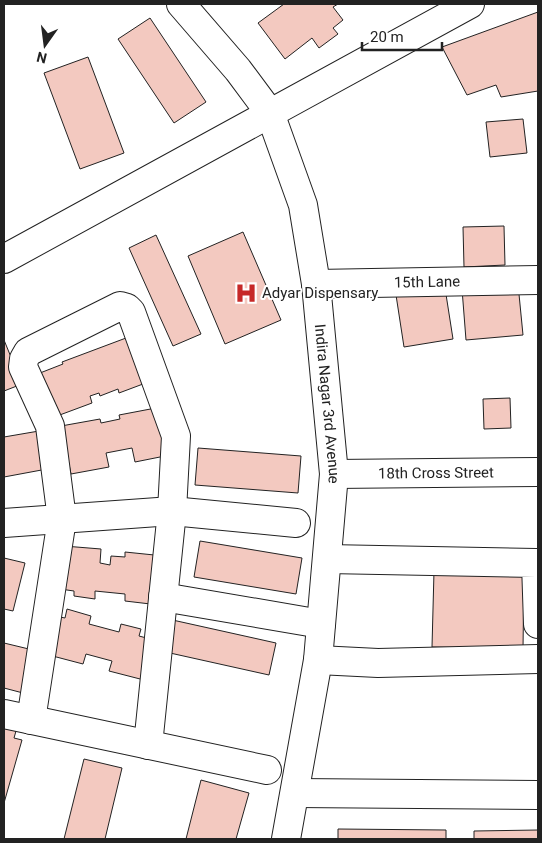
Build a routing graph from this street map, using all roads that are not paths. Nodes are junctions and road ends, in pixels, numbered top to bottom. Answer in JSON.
{"nodes":[{"id":1,"x":181,"y":4,"type":"edge"},
{"id":2,"x":470,"y":4,"type":"edge"},
{"id":3,"x":270,"y":113,"type":"junction"},
{"id":4,"x":4,"y":259,"type":"edge"},
{"id":5,"x":538,"y":280,"type":"edge"},
{"id":6,"x":316,"y":284,"type":"junction"},
{"id":7,"x":538,"y":472,"type":"edge"},
{"id":8,"x":334,"y":474,"type":"junction"},
{"id":9,"x":172,"y":511,"type":"junction"},
{"id":10,"x":62,"y":519,"type":"junction"},
{"id":11,"x":4,"y":523,"type":"edge"},
{"id":12,"x":296,"y":523,"type":"dead end"},
{"id":13,"x":327,"y":559,"type":"junction"},
{"id":14,"x":163,"y":597,"type":"junction"},
{"id":15,"x":321,"y":624,"type":"junction"},
{"id":16,"x":538,"y":624,"type":"edge"},
{"id":17,"x":538,"y":659,"type":"edge"},
{"id":18,"x":318,"y":660,"type":"junction"},
{"id":19,"x":4,"y":714,"type":"edge"},
{"id":20,"x":31,"y":720,"type":"junction"},
{"id":21,"x":148,"y":745,"type":"junction"},
{"id":22,"x":266,"y":770,"type":"dead end"},
{"id":23,"x":296,"y":793,"type":"junction"},
{"id":24,"x":538,"y":795,"type":"edge"},
{"id":25,"x":286,"y":839,"type":"edge"}],
"edges":[{"from":1,"to":3,"type":"street","name":"Indira Nagar 3rd Avenue"},
{"from":2,"to":3,"type":"street"},
{"from":3,"to":4,"type":"street"},
{"from":3,"to":6,"type":"street","name":"Indira Nagar 3rd Avenue"},
{"from":5,"to":6,"type":"street","name":"15th Lane"},
{"from":6,"to":8,"type":"street","name":"Indira Nagar 3rd Avenue"},
{"from":7,"to":8,"type":"street","name":"18th Cross Street"},
{"from":8,"to":13,"type":"street","name":"Indira Nagar 3rd Avenue"},
{"from":9,"to":10,"type":"street"},
{"from":9,"to":10,"type":"street"},
{"from":9,"to":12,"type":"street"},
{"from":9,"to":14,"type":"street"},
{"from":10,"to":11,"type":"street"},
{"from":10,"to":20,"type":"street"},
{"from":13,"to":15,"type":"street","name":"Indira Nagar 3rd Avenue"},
{"from":13,"to":16,"type":"street"},
{"from":14,"to":15,"type":"street"},
{"from":14,"to":21,"type":"street"},
{"from":15,"to":18,"type":"street","name":"Indira Nagar 3rd Avenue"},
{"from":17,"to":18,"type":"street"},
{"from":18,"to":23,"type":"street","name":"Indira Nagar 3rd Avenue"},
{"from":19,"to":20,"type":"street"},
{"from":20,"to":21,"type":"street"},
{"from":21,"to":22,"type":"street"},
{"from":23,"to":24,"type":"street"},
{"from":23,"to":25,"type":"street","name":"Indira Nagar 3rd Avenue"}]}
